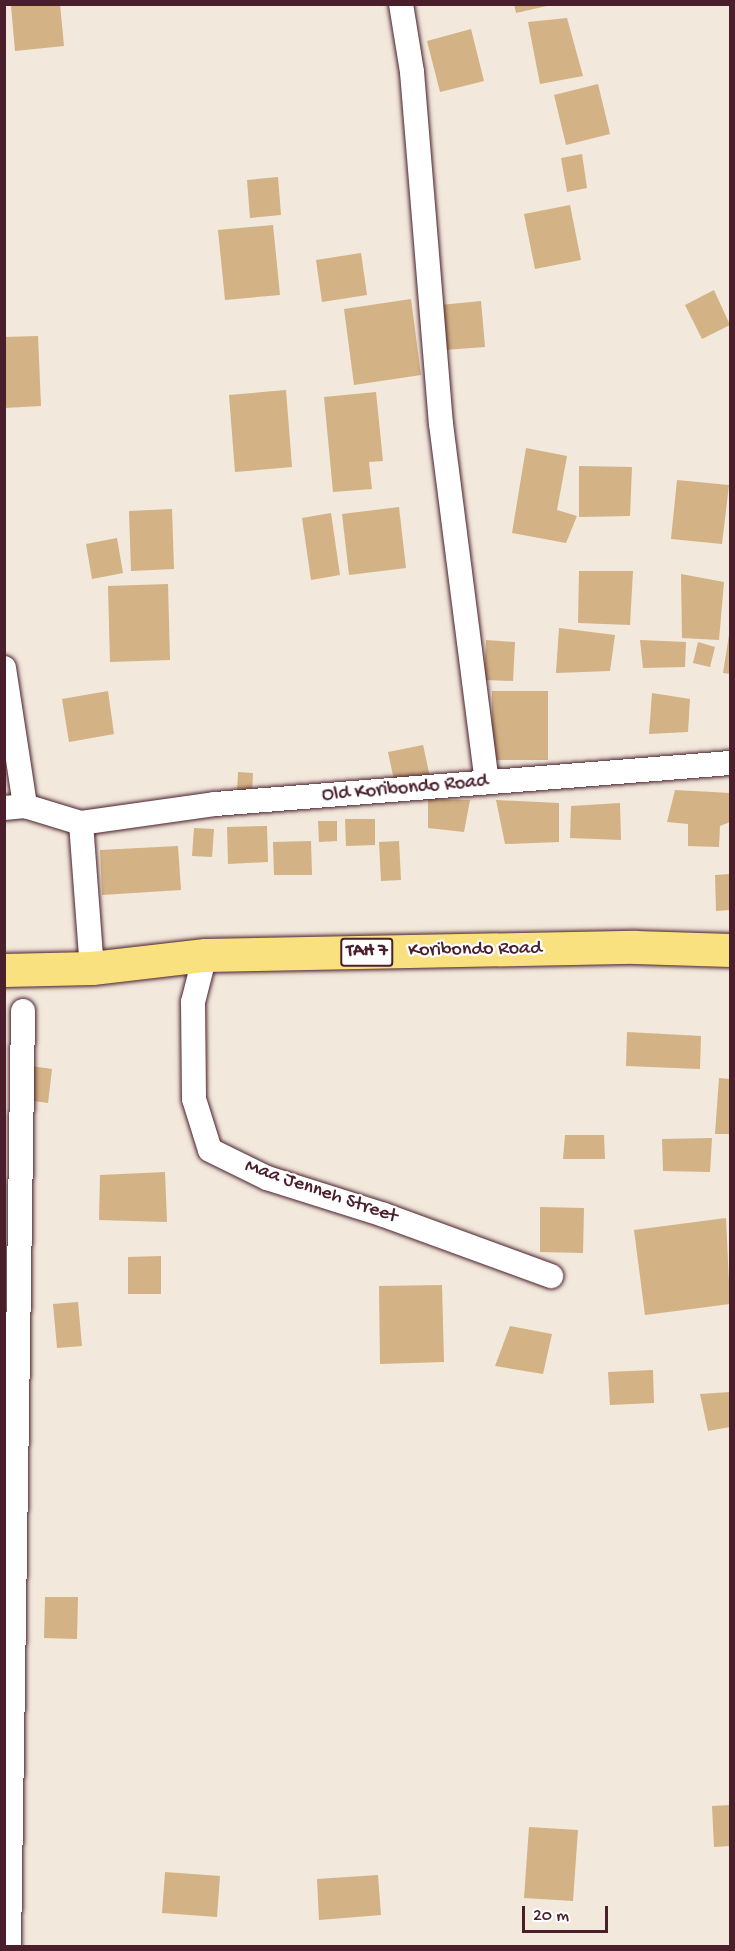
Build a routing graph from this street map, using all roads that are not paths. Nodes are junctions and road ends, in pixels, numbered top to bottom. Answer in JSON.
{"nodes":[{"id":1,"x":401,"y":4,"type":"edge"},
{"id":2,"x":4,"y":668,"type":"edge"},
{"id":3,"x":730,"y":763,"type":"edge"},
{"id":4,"x":487,"y":782,"type":"junction"},
{"id":5,"x":15,"y":807,"type":"edge"},
{"id":6,"x":81,"y":823,"type":"junction"},
{"id":7,"x":730,"y":950,"type":"edge"},
{"id":8,"x":205,"y":955,"type":"junction"},
{"id":9,"x":92,"y":968,"type":"junction"},
{"id":10,"x":4,"y":970,"type":"edge"},
{"id":11,"x":23,"y":1011,"type":"dead end"},
{"id":12,"x":551,"y":1276,"type":"dead end"},
{"id":13,"x":9,"y":1947,"type":"edge"}],
"edges":[{"from":1,"to":4,"type":"street"},
{"from":2,"to":5,"type":"street"},
{"from":3,"to":4,"type":"street","name":"Old Koribondo Road"},
{"from":4,"to":6,"type":"street","name":"Old Koribondo Road"},
{"from":5,"to":6,"type":"street","name":"Old Koribondo Road"},
{"from":6,"to":9,"type":"street"},
{"from":7,"to":8,"type":"highway","name":"Koribondo Road","number":"TAH 7"},
{"from":8,"to":9,"type":"highway","name":"Koribondo Road","number":"TAH 7"},
{"from":8,"to":12,"type":"street","name":"Maa Jenneh Street"},
{"from":9,"to":10,"type":"highway","name":"Koribondo Road","number":"TAH 7"},
{"from":11,"to":13,"type":"street"}]}
